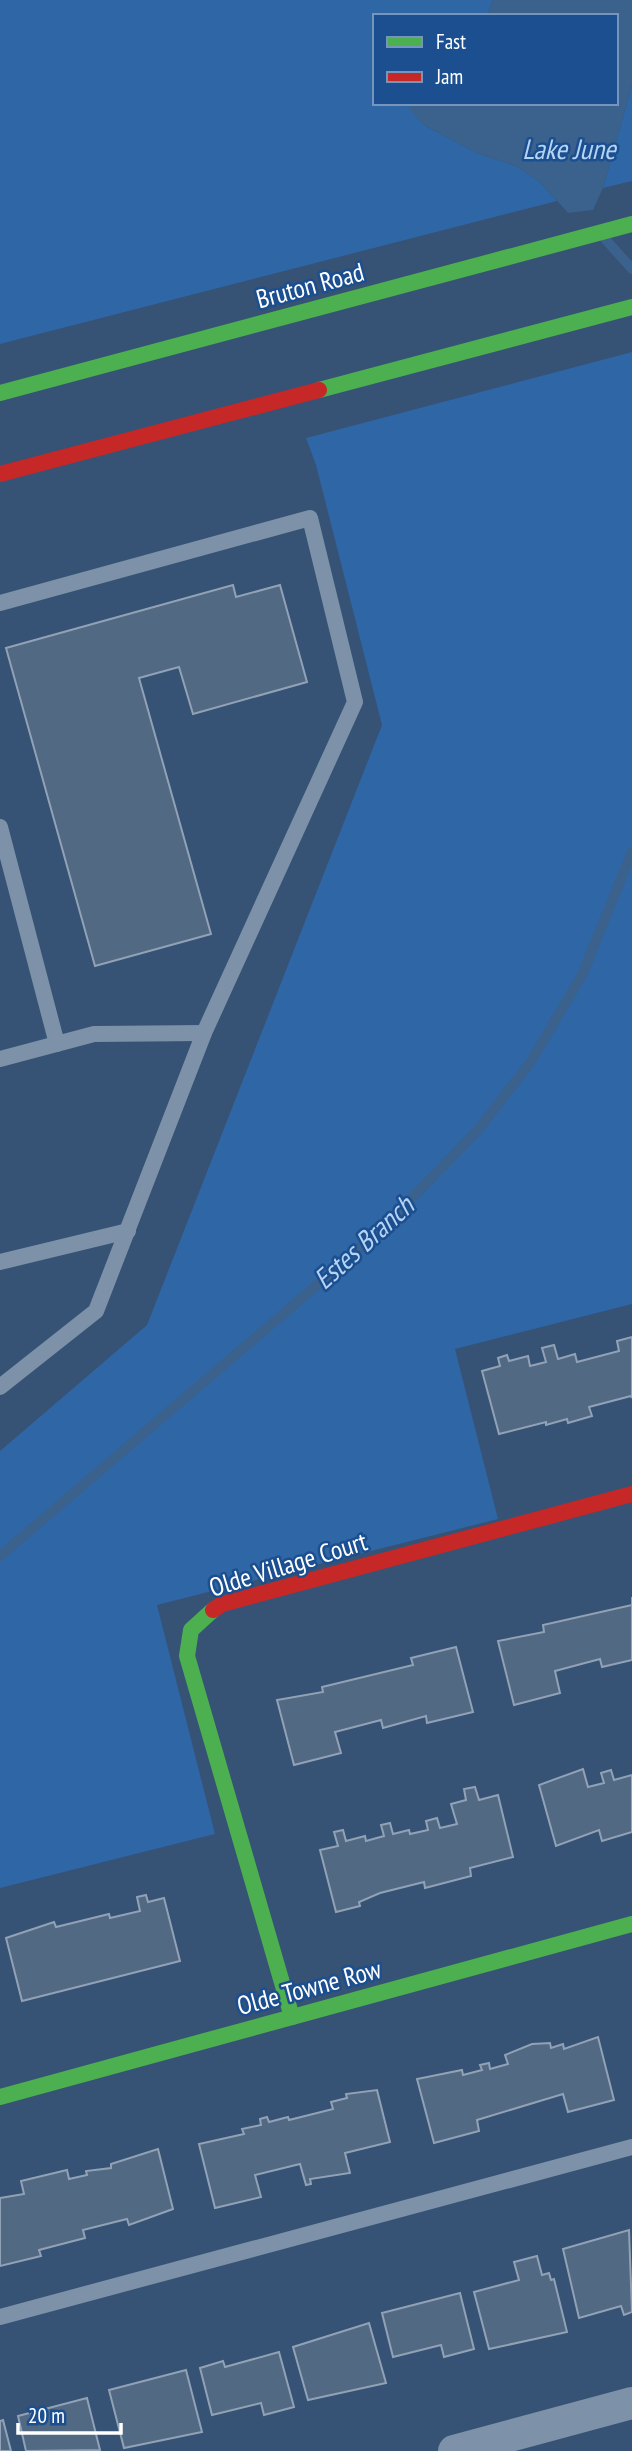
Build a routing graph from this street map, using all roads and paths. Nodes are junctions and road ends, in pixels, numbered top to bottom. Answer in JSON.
{"nodes":[{"id":1,"x":632,"y":224,"type":"edge"},
{"id":2,"x":632,"y":307,"type":"edge"},
{"id":3,"x":0,"y":393,"type":"edge"},
{"id":4,"x":0,"y":474,"type":"edge"},
{"id":5,"x":0,"y":603,"type":"edge"},
{"id":6,"x":0,"y":827,"type":"edge"},
{"id":7,"x":204,"y":1033,"type":"junction"},
{"id":8,"x":57,"y":1044,"type":"junction"},
{"id":9,"x":0,"y":1059,"type":"edge"},
{"id":10,"x":128,"y":1231,"type":"junction"},
{"id":11,"x":0,"y":1262,"type":"edge"},
{"id":12,"x":0,"y":1387,"type":"edge"},
{"id":13,"x":632,"y":1494,"type":"edge"},
{"id":14,"x":632,"y":1924,"type":"edge"},
{"id":15,"x":292,"y":2017,"type":"junction"},
{"id":16,"x":0,"y":2097,"type":"edge"},
{"id":17,"x":632,"y":2147,"type":"edge"},
{"id":18,"x":0,"y":2317,"type":"edge"},
{"id":19,"x":632,"y":2403,"type":"edge"},
{"id":20,"x":454,"y":2451,"type":"edge"}],
"edges":[{"from":1,"to":3,"type":"street","name":"Bruton Road"},
{"from":2,"to":4,"type":"street"},
{"from":5,"to":7,"type":"lane"},
{"from":6,"to":8,"type":"lane"},
{"from":7,"to":8,"type":"lane"},
{"from":7,"to":10,"type":"lane"},
{"from":8,"to":9,"type":"lane"},
{"from":10,"to":11,"type":"lane"},
{"from":10,"to":12,"type":"lane"},
{"from":13,"to":15,"type":"street","name":"Olde Village Court"},
{"from":14,"to":15,"type":"street","name":"Olde Towne Row"},
{"from":15,"to":16,"type":"street","name":"Olde Towne Row"},
{"from":17,"to":18,"type":"lane"},
{"from":19,"to":20,"type":"street"}]}
